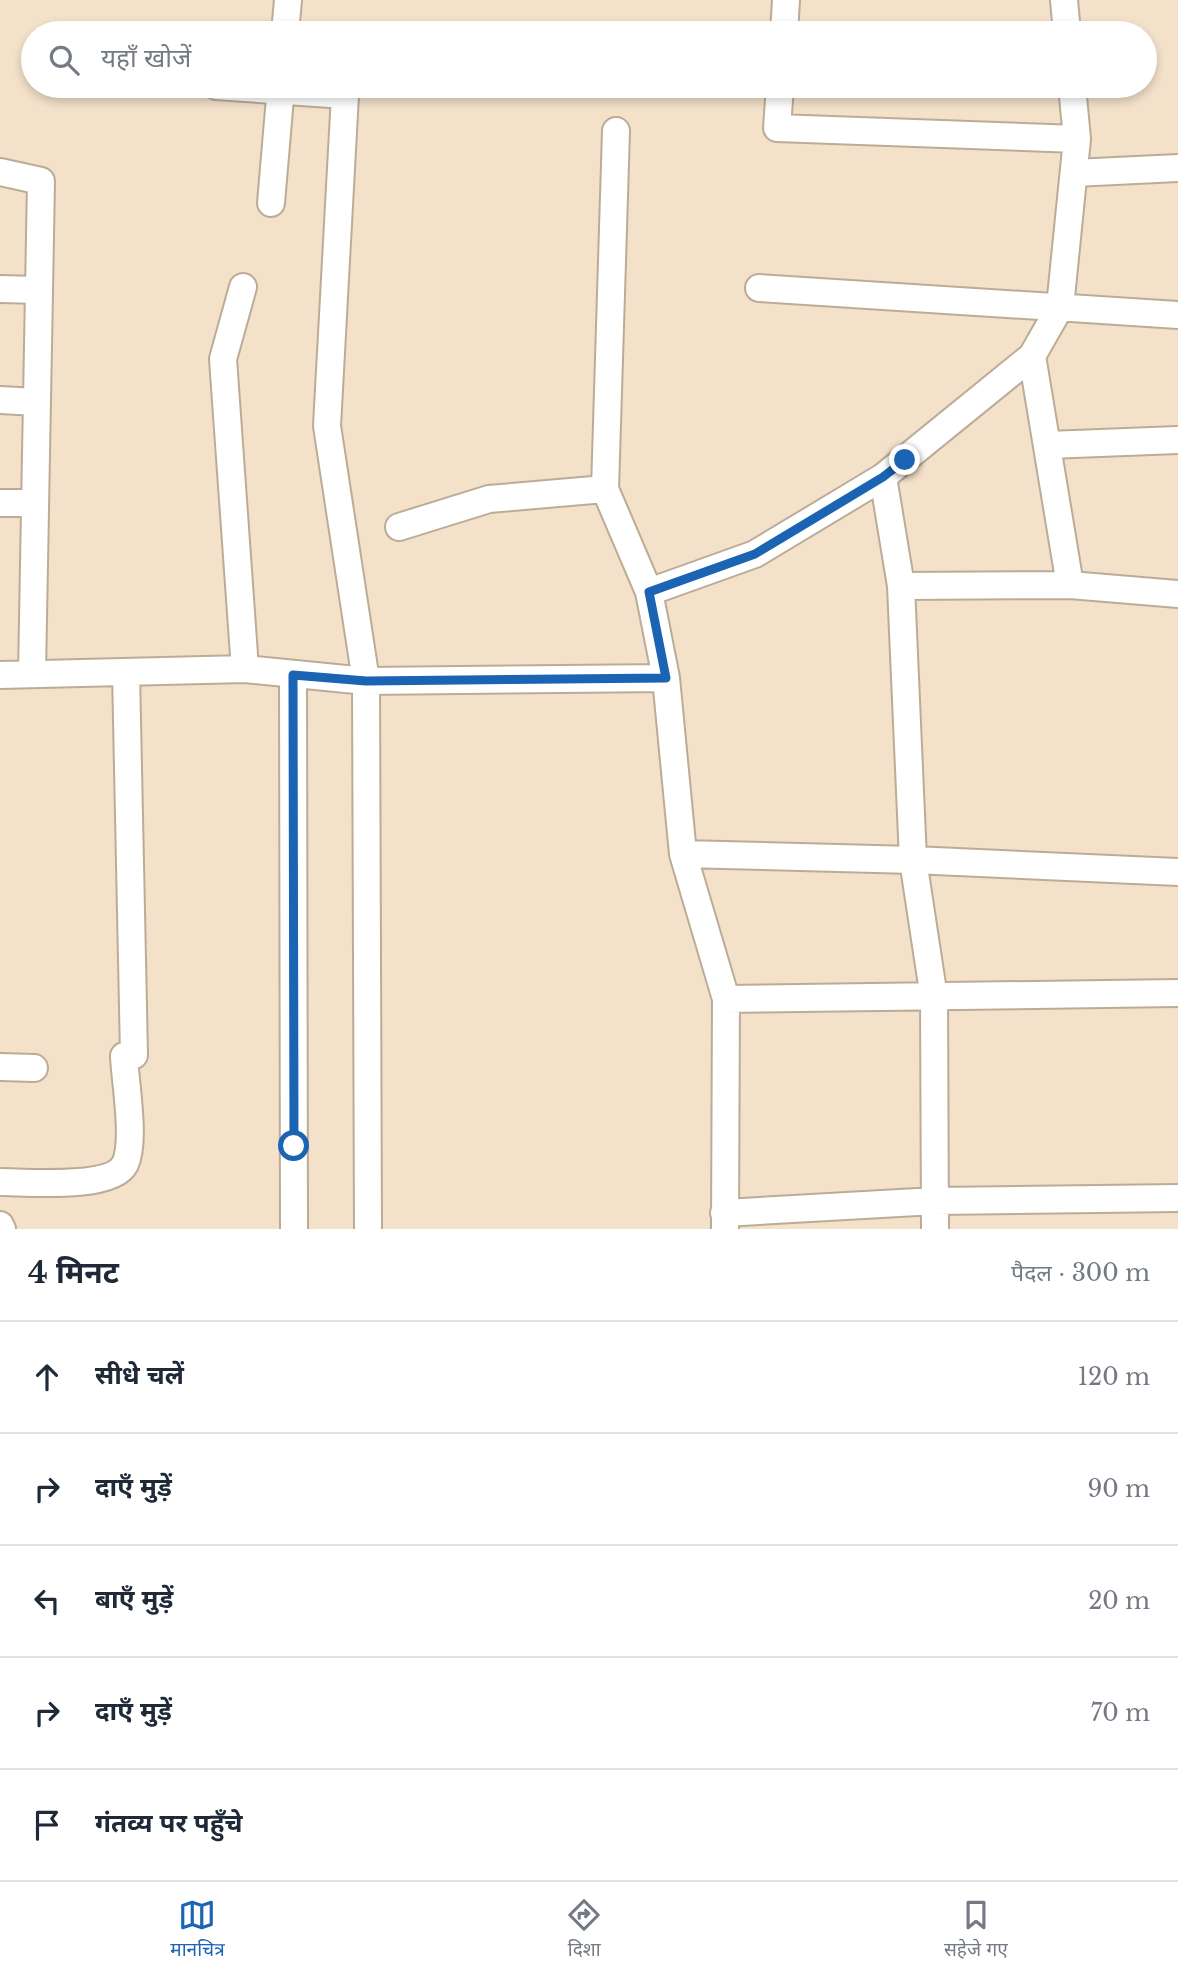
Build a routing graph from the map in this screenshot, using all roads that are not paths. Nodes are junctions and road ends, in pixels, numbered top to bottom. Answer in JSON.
{"nodes":[{"id":1,"x":288,"y":0,"type":"edge"},
{"id":2,"x":786,"y":0,"type":"edge"},
{"id":3,"x":1064,"y":0,"type":"edge"},
{"id":4,"x":286,"y":21,"type":"edge"},
{"id":5,"x":785,"y":21,"type":"edge"},
{"id":6,"x":1066,"y":21,"type":"edge"},
{"id":7,"x":280,"y":98,"type":"edge"},
{"id":8,"x":345,"y":98,"type":"edge"},
{"id":9,"x":779,"y":98,"type":"edge"},
{"id":10,"x":1073,"y":98,"type":"edge"},
{"id":11,"x":616,"y":131,"type":"dead end"},
{"id":12,"x":1077,"y":139,"type":"junction"},
{"id":13,"x":1178,"y":168,"type":"edge"},
{"id":14,"x":0,"y":172,"type":"edge"},
{"id":15,"x":1074,"y":173,"type":"junction"},
{"id":16,"x":271,"y":204,"type":"dead end"},
{"id":17,"x":243,"y":288,"type":"dead end"},
{"id":18,"x":759,"y":288,"type":"dead end"},
{"id":19,"x":0,"y":289,"type":"edge"},
{"id":20,"x":39,"y":290,"type":"junction"},
{"id":21,"x":1060,"y":307,"type":"junction"},
{"id":22,"x":1178,"y":315,"type":"edge"},
{"id":23,"x":1032,"y":356,"type":"junction"},
{"id":24,"x":0,"y":400,"type":"edge"},
{"id":25,"x":36,"y":402,"type":"junction"},
{"id":26,"x":1178,"y":440,"type":"edge"},
{"id":27,"x":1048,"y":444,"type":"junction"},
{"id":28,"x":883,"y":477,"type":"junction"},
{"id":29,"x":605,"y":489,"type":"junction"},
{"id":30,"x":0,"y":503,"type":"edge"},
{"id":31,"x":34,"y":503,"type":"junction"},
{"id":32,"x":399,"y":527,"type":"dead end"},
{"id":33,"x":1070,"y":585,"type":"junction"},
{"id":34,"x":901,"y":586,"type":"junction"},
{"id":35,"x":649,"y":592,"type":"junction"},
{"id":36,"x":1178,"y":594,"type":"edge"},
{"id":37,"x":245,"y":668,"type":"junction"},
{"id":38,"x":126,"y":672,"type":"junction"},
{"id":39,"x":32,"y":674,"type":"junction"},
{"id":40,"x":0,"y":675,"type":"edge"},
{"id":41,"x":293,"y":675,"type":"junction"},
{"id":42,"x":666,"y":678,"type":"junction"},
{"id":43,"x":366,"y":681,"type":"junction"},
{"id":44,"x":683,"y":854,"type":"junction"},
{"id":45,"x":913,"y":860,"type":"junction"},
{"id":46,"x":1178,"y":872,"type":"edge"},
{"id":47,"x":1178,"y":993,"type":"edge"},
{"id":48,"x":934,"y":998,"type":"junction"},
{"id":49,"x":726,"y":999,"type":"junction"},
{"id":50,"x":0,"y":1067,"type":"edge"},
{"id":51,"x":34,"y":1068,"type":"dead end"},
{"id":52,"x":0,"y":1182,"type":"edge"},
{"id":53,"x":1178,"y":1198,"type":"edge"},
{"id":54,"x":934,"y":1201,"type":"junction"},
{"id":55,"x":724,"y":1221,"type":"edge"},
{"id":56,"x":294,"y":1229,"type":"edge"},
{"id":57,"x":368,"y":1229,"type":"edge"},
{"id":58,"x":935,"y":1229,"type":"edge"}],
"edges":[{"from":1,"to":4,"type":"street"},
{"from":2,"to":5,"type":"street"},
{"from":3,"to":6,"type":"street"},
{"from":7,"to":16,"type":"street"},
{"from":8,"to":43,"type":"street"},
{"from":9,"to":12,"type":"street"},
{"from":10,"to":12,"type":"street"},
{"from":11,"to":29,"type":"street"},
{"from":12,"to":15,"type":"street"},
{"from":13,"to":15,"type":"street"},
{"from":14,"to":20,"type":"street"},
{"from":15,"to":21,"type":"street"},
{"from":17,"to":37,"type":"street"},
{"from":18,"to":21,"type":"street"},
{"from":19,"to":20,"type":"street"},
{"from":20,"to":25,"type":"street"},
{"from":21,"to":22,"type":"street"},
{"from":21,"to":23,"type":"street"},
{"from":23,"to":27,"type":"street"},
{"from":23,"to":28,"type":"street"},
{"from":24,"to":25,"type":"street"},
{"from":25,"to":31,"type":"street"},
{"from":26,"to":27,"type":"street"},
{"from":27,"to":33,"type":"street"},
{"from":28,"to":34,"type":"street"},
{"from":28,"to":35,"type":"street"},
{"from":29,"to":32,"type":"street"},
{"from":29,"to":35,"type":"street"},
{"from":30,"to":31,"type":"street"},
{"from":31,"to":39,"type":"street"},
{"from":33,"to":34,"type":"street"},
{"from":33,"to":36,"type":"street"},
{"from":34,"to":45,"type":"street"},
{"from":35,"to":42,"type":"street"},
{"from":37,"to":38,"type":"street"},
{"from":37,"to":41,"type":"street"},
{"from":38,"to":39,"type":"street"},
{"from":38,"to":52,"type":"street"},
{"from":39,"to":40,"type":"street"},
{"from":41,"to":43,"type":"street"},
{"from":41,"to":56,"type":"street"},
{"from":42,"to":43,"type":"street"},
{"from":42,"to":44,"type":"street"},
{"from":43,"to":57,"type":"street"},
{"from":44,"to":45,"type":"street"},
{"from":44,"to":49,"type":"street"},
{"from":45,"to":46,"type":"street"},
{"from":45,"to":48,"type":"street"},
{"from":47,"to":48,"type":"street"},
{"from":48,"to":49,"type":"street"},
{"from":48,"to":54,"type":"street"},
{"from":49,"to":55,"type":"street"},
{"from":50,"to":51,"type":"street"},
{"from":53,"to":54,"type":"street"},
{"from":54,"to":55,"type":"street"},
{"from":54,"to":58,"type":"street"}]}
